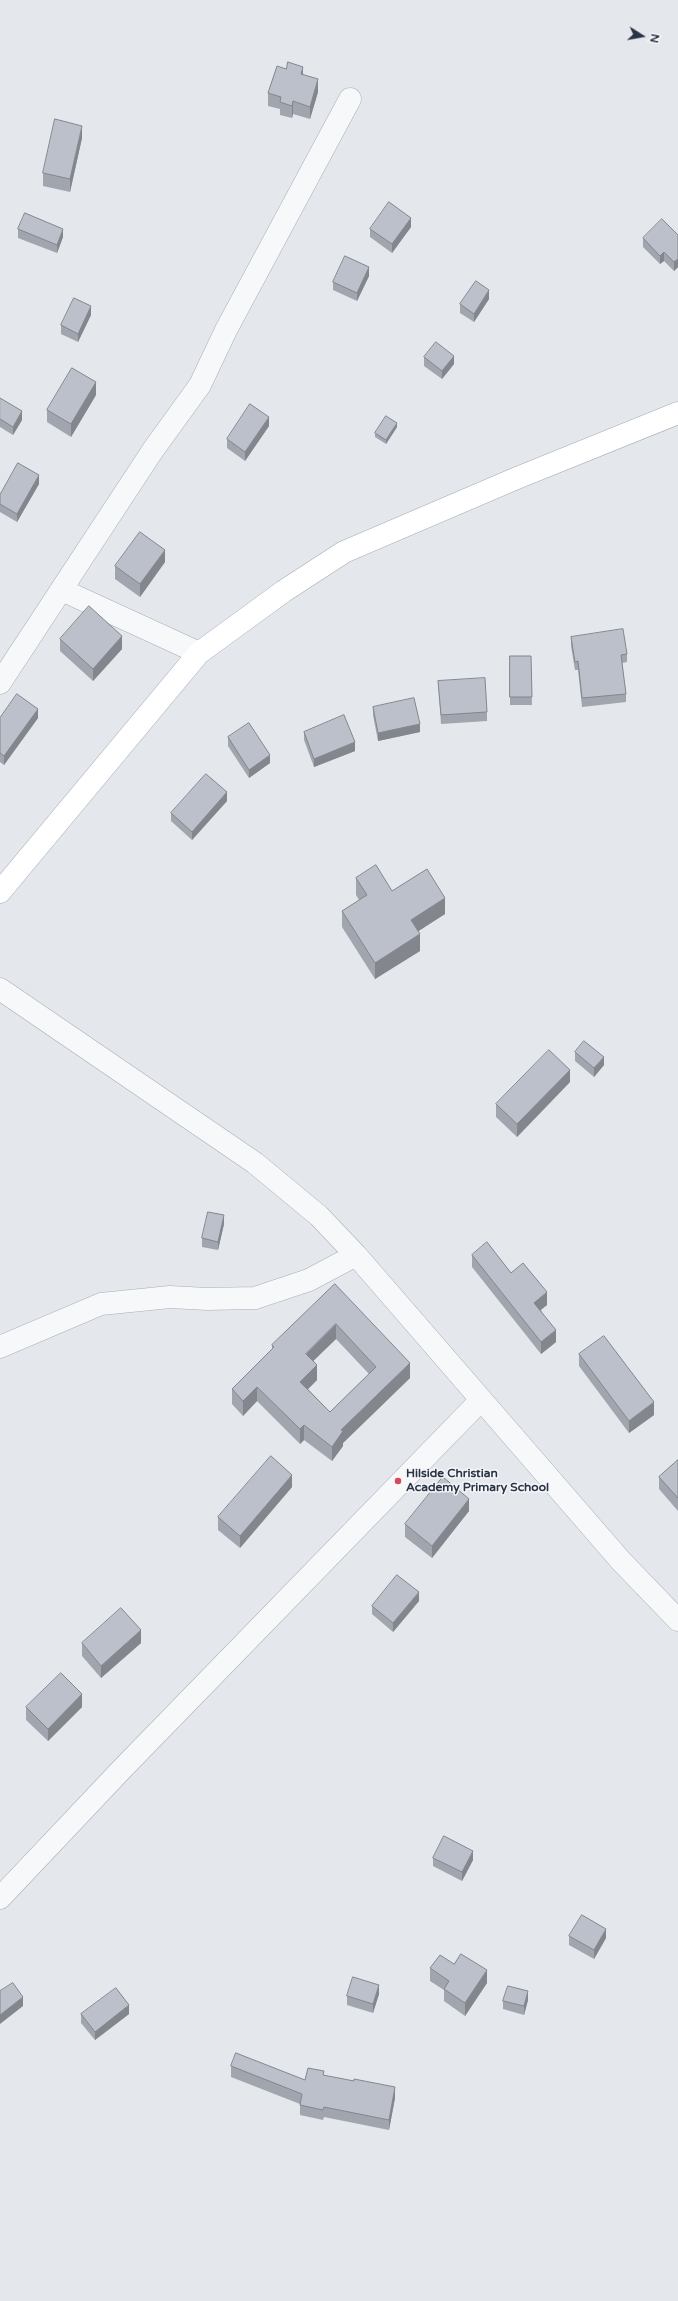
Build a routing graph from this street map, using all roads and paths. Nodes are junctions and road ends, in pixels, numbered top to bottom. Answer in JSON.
{"nodes":[{"id":1,"x":350,"y":99,"type":"dead end"},
{"id":2,"x":678,"y":413,"type":"edge"},
{"id":3,"x":62,"y":590,"type":"junction"},
{"id":4,"x":199,"y":653,"type":"junction"},
{"id":5,"x":0,"y":683,"type":"edge"},
{"id":6,"x":0,"y":892,"type":"edge"},
{"id":7,"x":0,"y":989,"type":"edge"},
{"id":8,"x":356,"y":1255,"type":"junction"},
{"id":9,"x":0,"y":1347,"type":"edge"},
{"id":10,"x":481,"y":1400,"type":"junction"},
{"id":11,"x":678,"y":1620,"type":"edge"},
{"id":12,"x":0,"y":1898,"type":"edge"}],
"edges":[{"from":1,"to":3,"type":"street"},
{"from":2,"to":4,"type":"main road"},
{"from":3,"to":4,"type":"street"},
{"from":3,"to":5,"type":"street"},
{"from":4,"to":6,"type":"main road"},
{"from":7,"to":8,"type":"street"},
{"from":8,"to":9,"type":"street"},
{"from":8,"to":10,"type":"street"},
{"from":10,"to":11,"type":"street"},
{"from":10,"to":12,"type":"street"}]}
